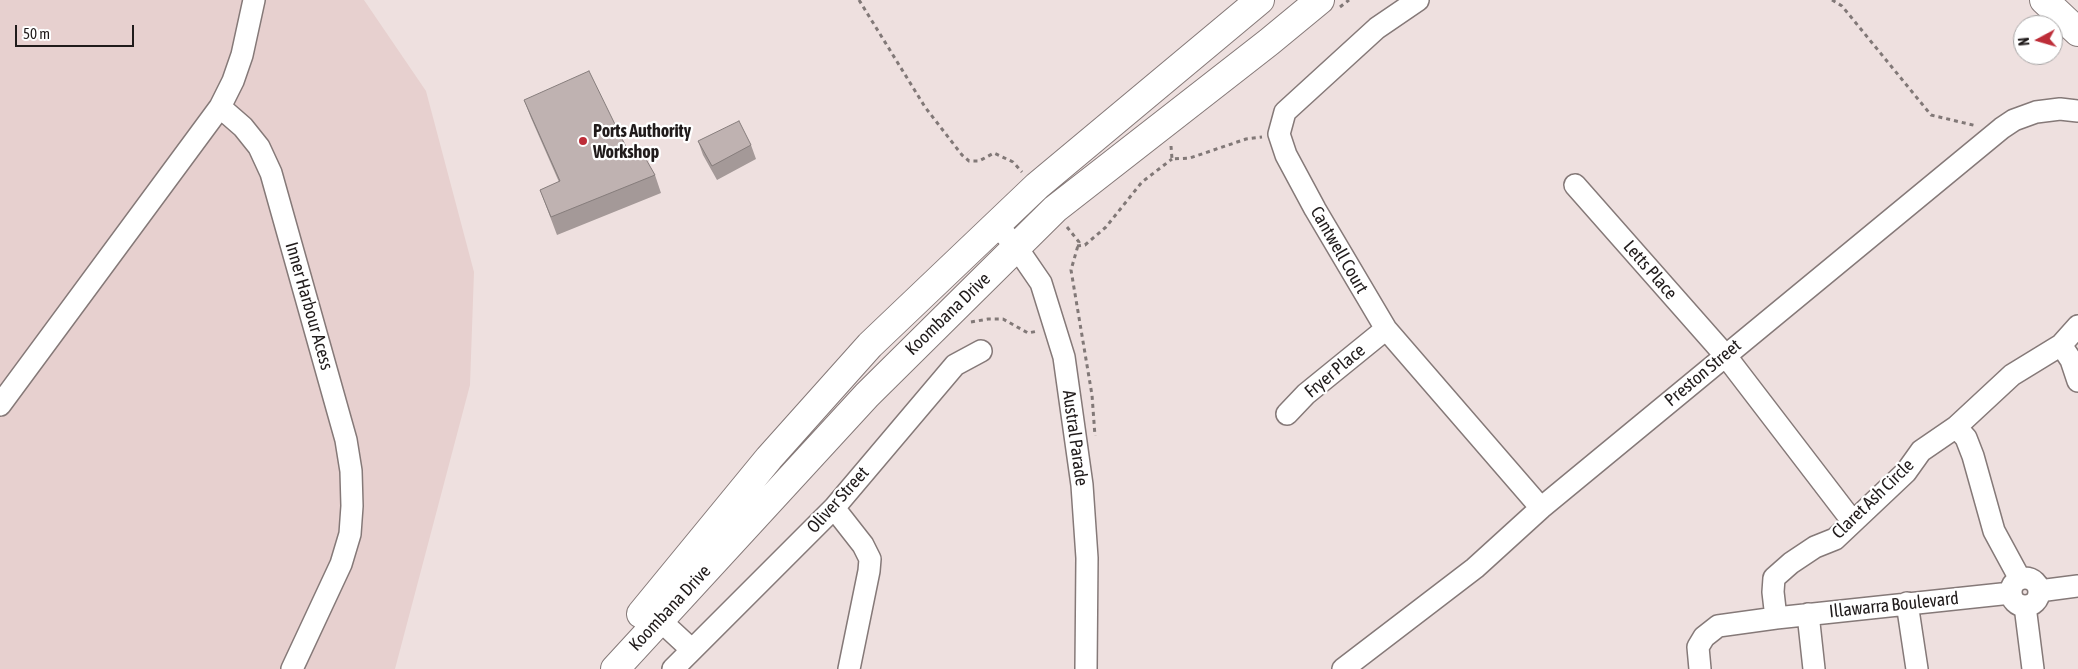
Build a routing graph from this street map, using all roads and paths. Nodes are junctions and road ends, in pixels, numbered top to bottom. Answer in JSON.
{"nodes":[{"id":1,"x":254,"y":0,"type":"edge"},
{"id":2,"x":1231,"y":0,"type":"edge"},
{"id":3,"x":1260,"y":0,"type":"edge"},
{"id":4,"x":1349,"y":0,"type":"edge"},
{"id":5,"x":1418,"y":0,"type":"edge"},
{"id":6,"x":1832,"y":0,"type":"edge"},
{"id":7,"x":2044,"y":0,"type":"edge"},
{"id":8,"x":1327,"y":6,"type":"edge"},
{"id":9,"x":2078,"y":32,"type":"edge"},
{"id":10,"x":1199,"y":51,"type":"junction"},
{"id":11,"x":220,"y":107,"type":"junction"},
{"id":12,"x":2078,"y":111,"type":"edge"},
{"id":13,"x":1279,"y":134,"type":"junction"},
{"id":14,"x":1990,"y":138,"type":"junction"},
{"id":15,"x":1171,"y":144,"type":"dead end"},
{"id":16,"x":1172,"y":159,"type":"junction"},
{"id":17,"x":1575,"y":185,"type":"dead end"},
{"id":18,"x":997,"y":225,"type":"junction"},
{"id":19,"x":1078,"y":246,"type":"dead end"},
{"id":20,"x":1017,"y":248,"type":"junction"},
{"id":21,"x":1079,"y":320,"type":"dead end"},
{"id":22,"x":966,"y":324,"type":"dead end"},
{"id":23,"x":1056,"y":326,"type":"junction"},
{"id":24,"x":2078,"y":326,"type":"edge"},
{"id":25,"x":1386,"y":329,"type":"junction"},
{"id":26,"x":2061,"y":345,"type":"junction"},
{"id":27,"x":982,"y":351,"type":"dead end"},
{"id":28,"x":1725,"y":355,"type":"junction"},
{"id":29,"x":2078,"y":381,"type":"edge"},
{"id":30,"x":0,"y":405,"type":"edge"},
{"id":31,"x":1287,"y":414,"type":"dead end"},
{"id":32,"x":1956,"y":427,"type":"junction"},
{"id":33,"x":834,"y":508,"type":"junction"},
{"id":34,"x":1541,"y":508,"type":"junction"},
{"id":35,"x":1854,"y":522,"type":"junction"},
{"id":36,"x":2078,"y":586,"type":"edge"},
{"id":37,"x":2024,"y":592,"type":"junction"},
{"id":38,"x":1907,"y":603,"type":"junction"},
{"id":39,"x":652,"y":613,"type":"junction"},
{"id":40,"x":1808,"y":614,"type":"junction"},
{"id":41,"x":1776,"y":618,"type":"junction"},
{"id":42,"x":691,"y":649,"type":"junction"},
{"id":43,"x":292,"y":669,"type":"edge"},
{"id":44,"x":596,"y":669,"type":"edge"},
{"id":45,"x":615,"y":669,"type":"edge"},
{"id":46,"x":673,"y":669,"type":"edge"},
{"id":47,"x":848,"y":669,"type":"edge"},
{"id":48,"x":1086,"y":669,"type":"edge"},
{"id":49,"x":1343,"y":669,"type":"edge"},
{"id":50,"x":1700,"y":669,"type":"edge"},
{"id":51,"x":1814,"y":669,"type":"edge"},
{"id":52,"x":1917,"y":669,"type":"edge"},
{"id":53,"x":2033,"y":669,"type":"edge"}],
"edges":[{"from":1,"to":11,"type":"street"},
{"from":2,"to":10,"type":"main road"},
{"from":3,"to":10,"type":"main road","name":"Koombana Drive"},
{"from":4,"to":8,"type":"path"},
{"from":5,"to":13,"type":"street"},
{"from":6,"to":14,"type":"path"},
{"from":7,"to":9,"type":"main road"},
{"from":8,"to":20,"type":"main road","name":"Koombana Drive"},
{"from":10,"to":18,"type":"main road","name":"Koombana Drive"},
{"from":11,"to":30,"type":"street"},
{"from":11,"to":43,"type":"street","name":"Inner Harbour Acess"},
{"from":12,"to":14,"type":"street","name":"Preston Street"},
{"from":13,"to":16,"type":"path"},
{"from":13,"to":25,"type":"street","name":"Cantwell Court"},
{"from":14,"to":28,"type":"street","name":"Preston Street"},
{"from":15,"to":16,"type":"path"},
{"from":16,"to":19,"type":"path"},
{"from":17,"to":28,"type":"street","name":"Letts Place"},
{"from":18,"to":20,"type":"street","name":"Austral Parade"},
{"from":18,"to":39,"type":"main road","name":"Koombana Drive"},
{"from":20,"to":23,"type":"street","name":"Austral Parade"},
{"from":20,"to":39,"type":"main road","name":"Koombana Drive"},
{"from":21,"to":23,"type":"path"},
{"from":22,"to":23,"type":"path"},
{"from":23,"to":48,"type":"street","name":"Austral Parade"},
{"from":24,"to":26,"type":"street","name":"Claret Ash Circle"},
{"from":25,"to":31,"type":"street","name":"Fryer Place"},
{"from":25,"to":34,"type":"street","name":"Cantwell Court"},
{"from":26,"to":29,"type":"street"},
{"from":26,"to":32,"type":"street","name":"Claret Ash Circle"},
{"from":27,"to":33,"type":"street","name":"Oliver Street"},
{"from":28,"to":34,"type":"street","name":"Preston Street"},
{"from":28,"to":35,"type":"street","name":"Letts Place"},
{"from":32,"to":35,"type":"street","name":"Claret Ash Circle"},
{"from":32,"to":37,"type":"street"},
{"from":33,"to":42,"type":"street","name":"Oliver Street"},
{"from":33,"to":47,"type":"street"},
{"from":34,"to":49,"type":"street","name":"Preston Street"},
{"from":35,"to":41,"type":"street","name":"Claret Ash Circle"},
{"from":36,"to":37,"type":"street","name":"Illawarra Boulevard"},
{"from":37,"to":38,"type":"street","name":"Illawarra Boulevard"},
{"from":37,"to":53,"type":"street"},
{"from":38,"to":40,"type":"street","name":"Illawarra Boulevard"},
{"from":38,"to":52,"type":"street"},
{"from":39,"to":42,"type":"street"},
{"from":39,"to":44,"type":"main road","name":"Koombana Drive"},
{"from":39,"to":45,"type":"main road","name":"Koombana Drive"},
{"from":40,"to":41,"type":"street","name":"Illawarra Boulevard"},
{"from":40,"to":51,"type":"street"},
{"from":41,"to":50,"type":"street"},
{"from":42,"to":46,"type":"street","name":"Oliver Street"}]}
